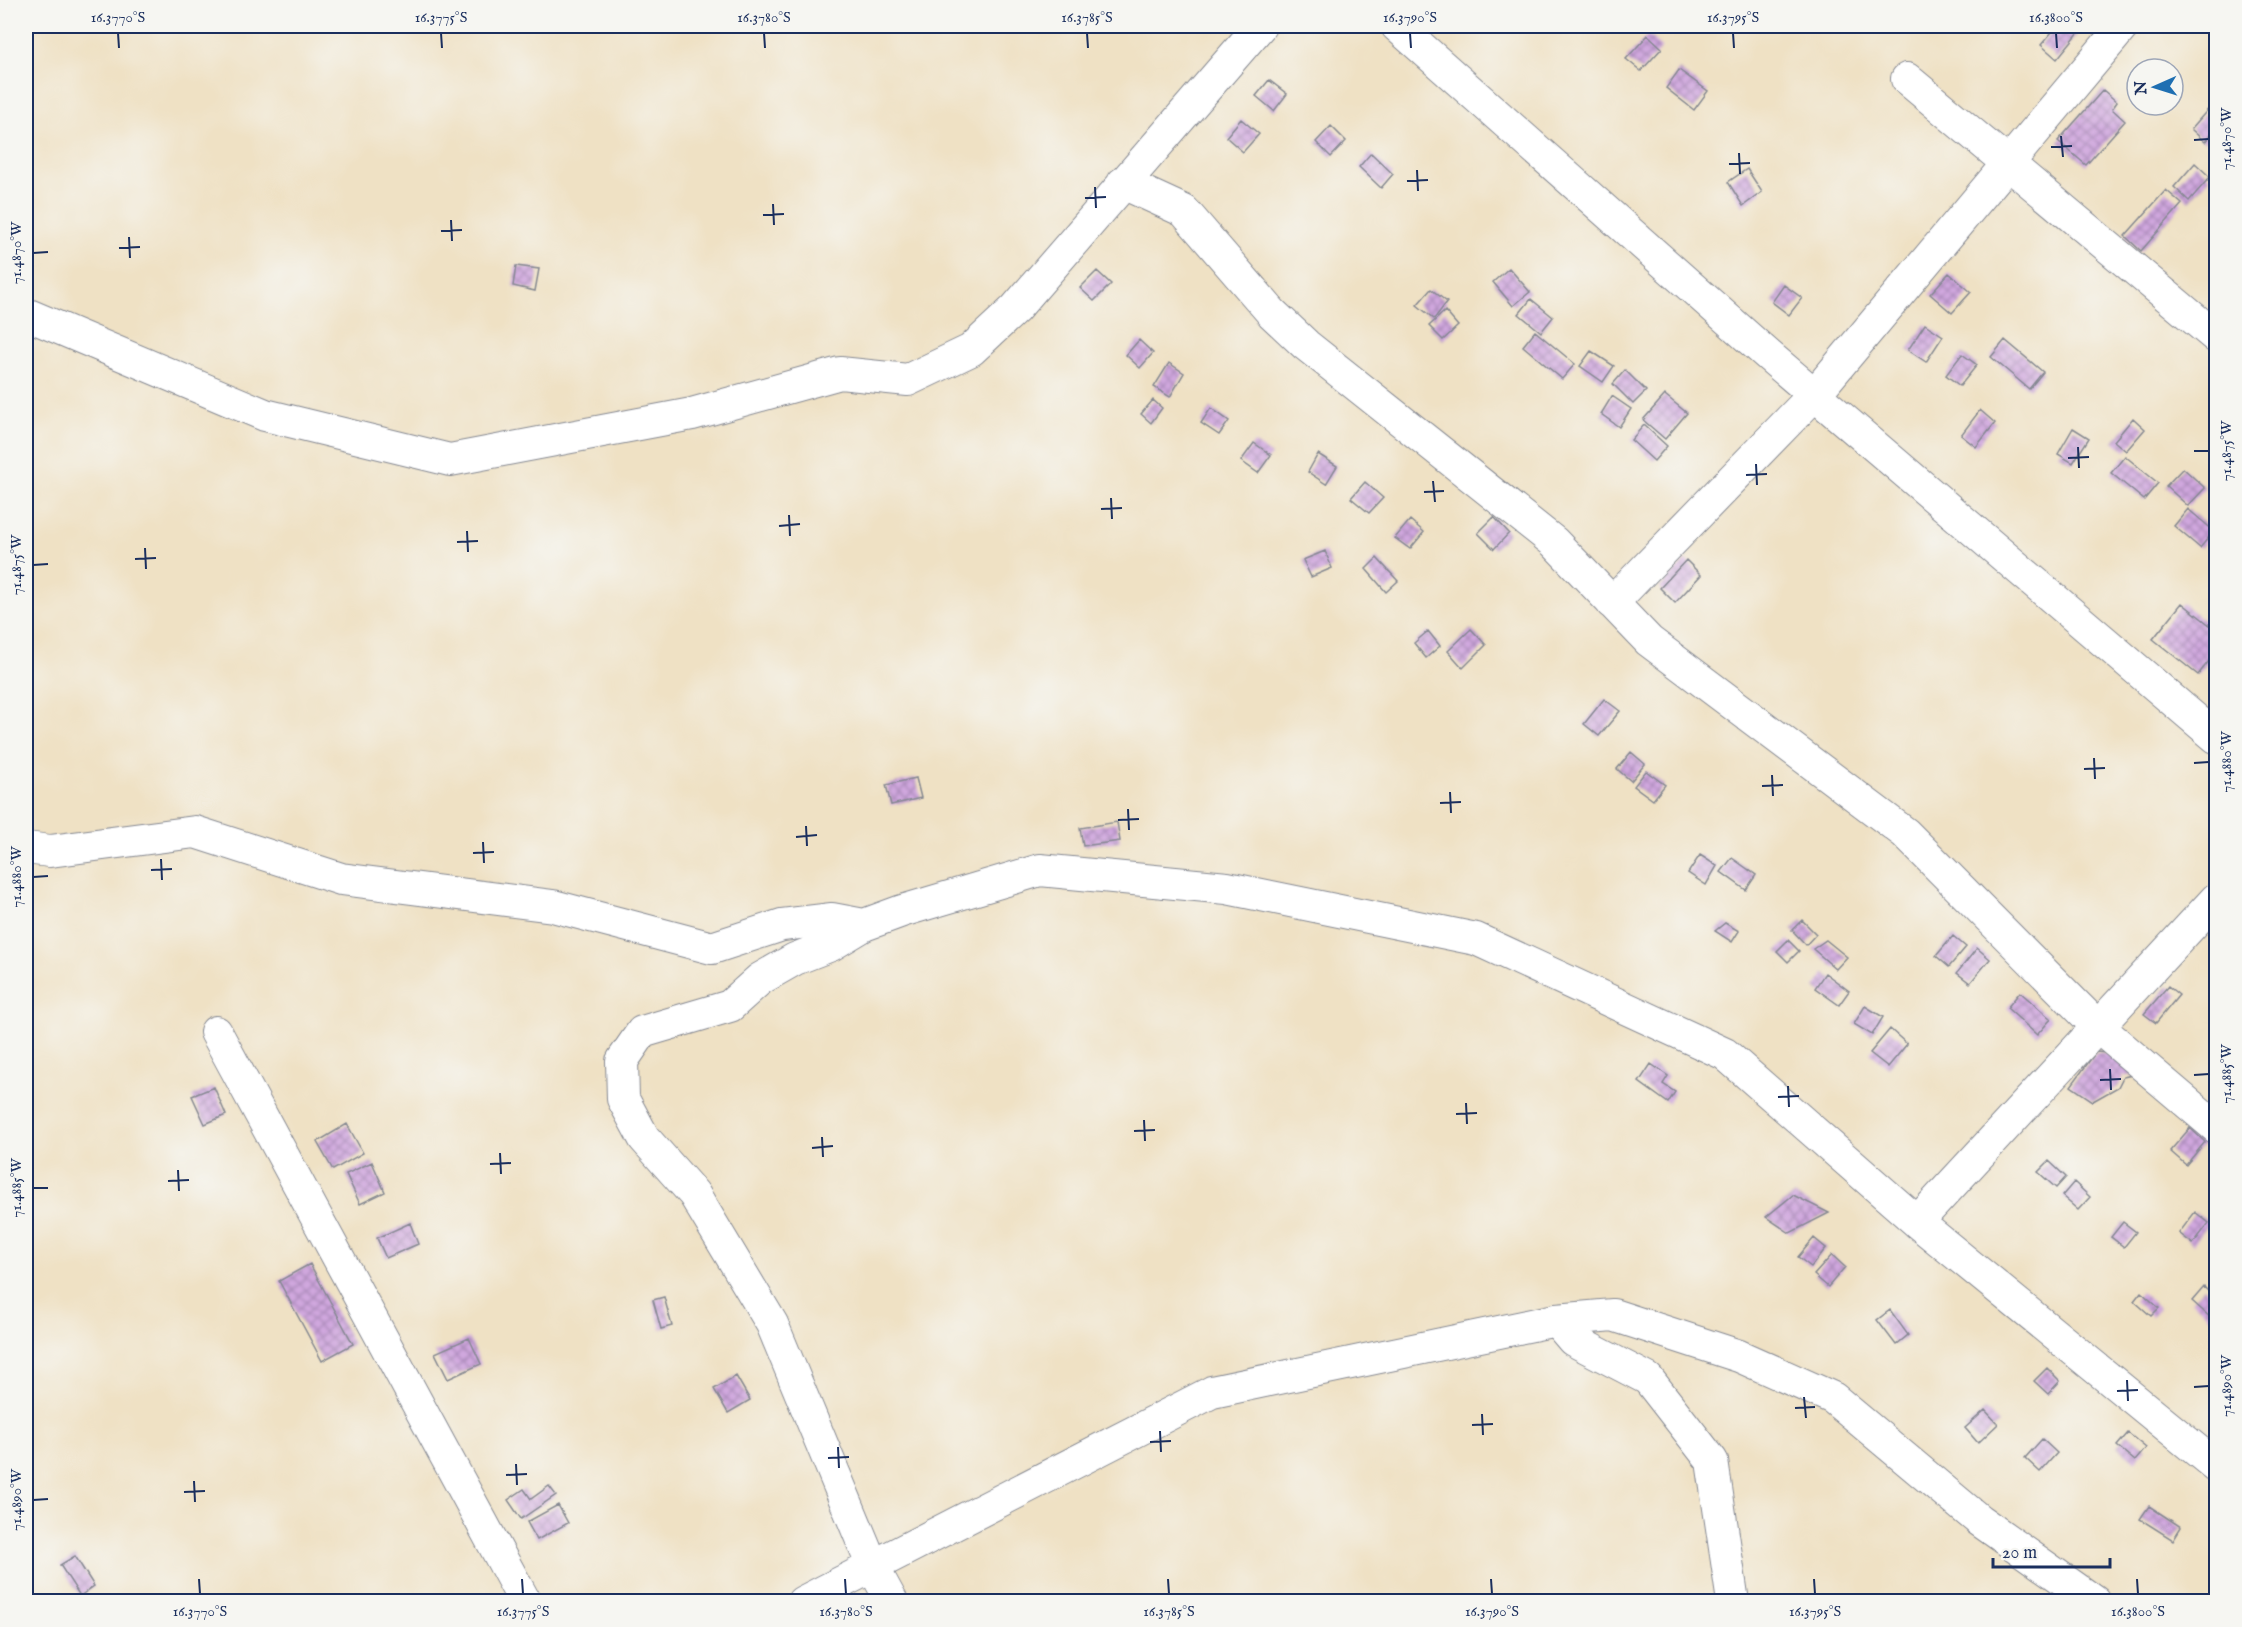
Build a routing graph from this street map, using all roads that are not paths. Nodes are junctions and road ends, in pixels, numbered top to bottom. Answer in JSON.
{"nodes":[{"id":1,"x":1260,"y":26,"type":"edge"},
{"id":2,"x":1397,"y":26,"type":"edge"},
{"id":3,"x":2123,"y":26,"type":"edge"},
{"id":4,"x":1907,"y":79,"type":"dead end"},
{"id":5,"x":2008,"y":162,"type":"junction"},
{"id":6,"x":1123,"y":183,"type":"junction"},
{"id":7,"x":26,"y":314,"type":"edge"},
{"id":8,"x":2217,"y":337,"type":"edge"},
{"id":9,"x":1814,"y":395,"type":"junction"},
{"id":10,"x":1612,"y":603,"type":"junction"},
{"id":11,"x":2217,"y":737,"type":"edge"},
{"id":12,"x":26,"y":848,"type":"edge"},
{"id":13,"x":2217,"y":899,"type":"edge"},
{"id":14,"x":864,"y":925,"type":"junction"},
{"id":15,"x":2098,"y":1027,"type":"junction"},
{"id":16,"x":216,"y":1032,"type":"dead end"},
{"id":17,"x":2217,"y":1127,"type":"edge"},
{"id":18,"x":1917,"y":1222,"type":"junction"},
{"id":19,"x":1556,"y":1320,"type":"junction"},
{"id":20,"x":2217,"y":1466,"type":"edge"},
{"id":21,"x":873,"y":1567,"type":"junction"},
{"id":22,"x":525,"y":1602,"type":"edge"},
{"id":23,"x":803,"y":1602,"type":"edge"},
{"id":24,"x":892,"y":1602,"type":"edge"},
{"id":25,"x":1733,"y":1602,"type":"edge"},
{"id":26,"x":2095,"y":1602,"type":"edge"}],
"edges":[{"from":1,"to":6,"type":"street"},
{"from":2,"to":9,"type":"street"},
{"from":3,"to":5,"type":"street"},
{"from":4,"to":5,"type":"street"},
{"from":5,"to":8,"type":"street"},
{"from":5,"to":9,"type":"street"},
{"from":6,"to":7,"type":"street"},
{"from":6,"to":10,"type":"street"},
{"from":9,"to":10,"type":"street"},
{"from":9,"to":11,"type":"street"},
{"from":10,"to":15,"type":"street"},
{"from":12,"to":14,"type":"street"},
{"from":13,"to":15,"type":"street"},
{"from":14,"to":18,"type":"street"},
{"from":14,"to":21,"type":"street"},
{"from":15,"to":17,"type":"street"},
{"from":15,"to":18,"type":"street"},
{"from":16,"to":22,"type":"street"},
{"from":18,"to":20,"type":"street"},
{"from":19,"to":21,"type":"street"},
{"from":19,"to":25,"type":"street"},
{"from":19,"to":26,"type":"street"},
{"from":21,"to":23,"type":"street"},
{"from":21,"to":24,"type":"street"}]}
